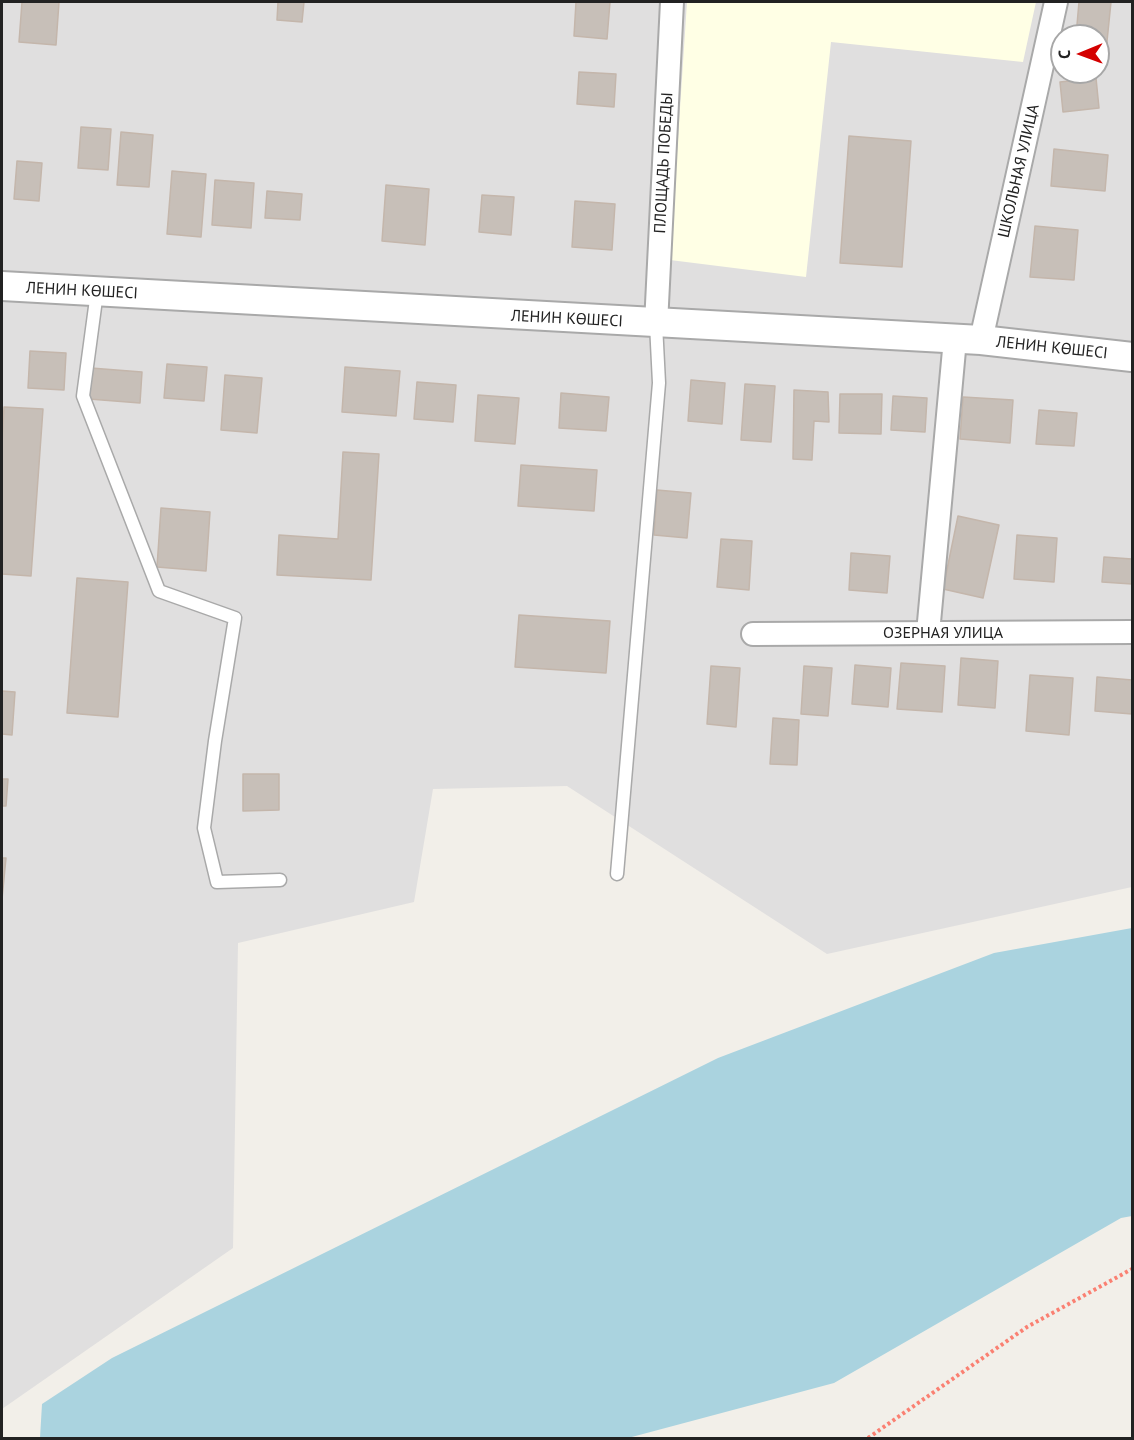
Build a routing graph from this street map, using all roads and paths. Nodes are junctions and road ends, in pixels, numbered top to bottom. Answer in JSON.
{"nodes":[{"id":1,"x":672,"y":2,"type":"edge"},
{"id":2,"x":1056,"y":2,"type":"edge"},
{"id":3,"x":2,"y":286,"type":"edge"},
{"id":4,"x":97,"y":292,"type":"junction"},
{"id":5,"x":656,"y":324,"type":"junction"},
{"id":6,"x":968,"y":340,"type":"junction"},
{"id":7,"x":1132,"y":357,"type":"edge"},
{"id":8,"x":1132,"y":632,"type":"edge"},
{"id":9,"x":928,"y":633,"type":"junction"},
{"id":10,"x":753,"y":634,"type":"dead end"},
{"id":11,"x":617,"y":874,"type":"dead end"},
{"id":12,"x":280,"y":880,"type":"dead end"},
{"id":13,"x":1132,"y":1269,"type":"edge"},
{"id":14,"x":868,"y":1438,"type":"edge"}],
"edges":[{"from":1,"to":5,"type":"street","name":"ПЛОЩАДЬ ПОБЕДЫ"},
{"from":2,"to":6,"type":"street","name":"ШКОЛЬНАЯ УЛИЦА"},
{"from":3,"to":4,"type":"street","name":"ЛЕНИН КӨШЕСІ"},
{"from":4,"to":5,"type":"street","name":"ЛЕНИН КӨШЕСІ"},
{"from":4,"to":12,"type":"lane"},
{"from":5,"to":6,"type":"street","name":"ЛЕНИН КӨШЕСІ"},
{"from":5,"to":11,"type":"lane"},
{"from":6,"to":7,"type":"street","name":"ЛЕНИН КӨШЕСІ"},
{"from":6,"to":9,"type":"street","name":"ШКОЛЬНАЯ УЛИЦА"},
{"from":8,"to":9,"type":"street","name":"ОЗЕРНАЯ УЛИЦА"},
{"from":9,"to":10,"type":"street","name":"ОЗЕРНАЯ УЛИЦА"},
{"from":13,"to":14,"type":"path"}]}
